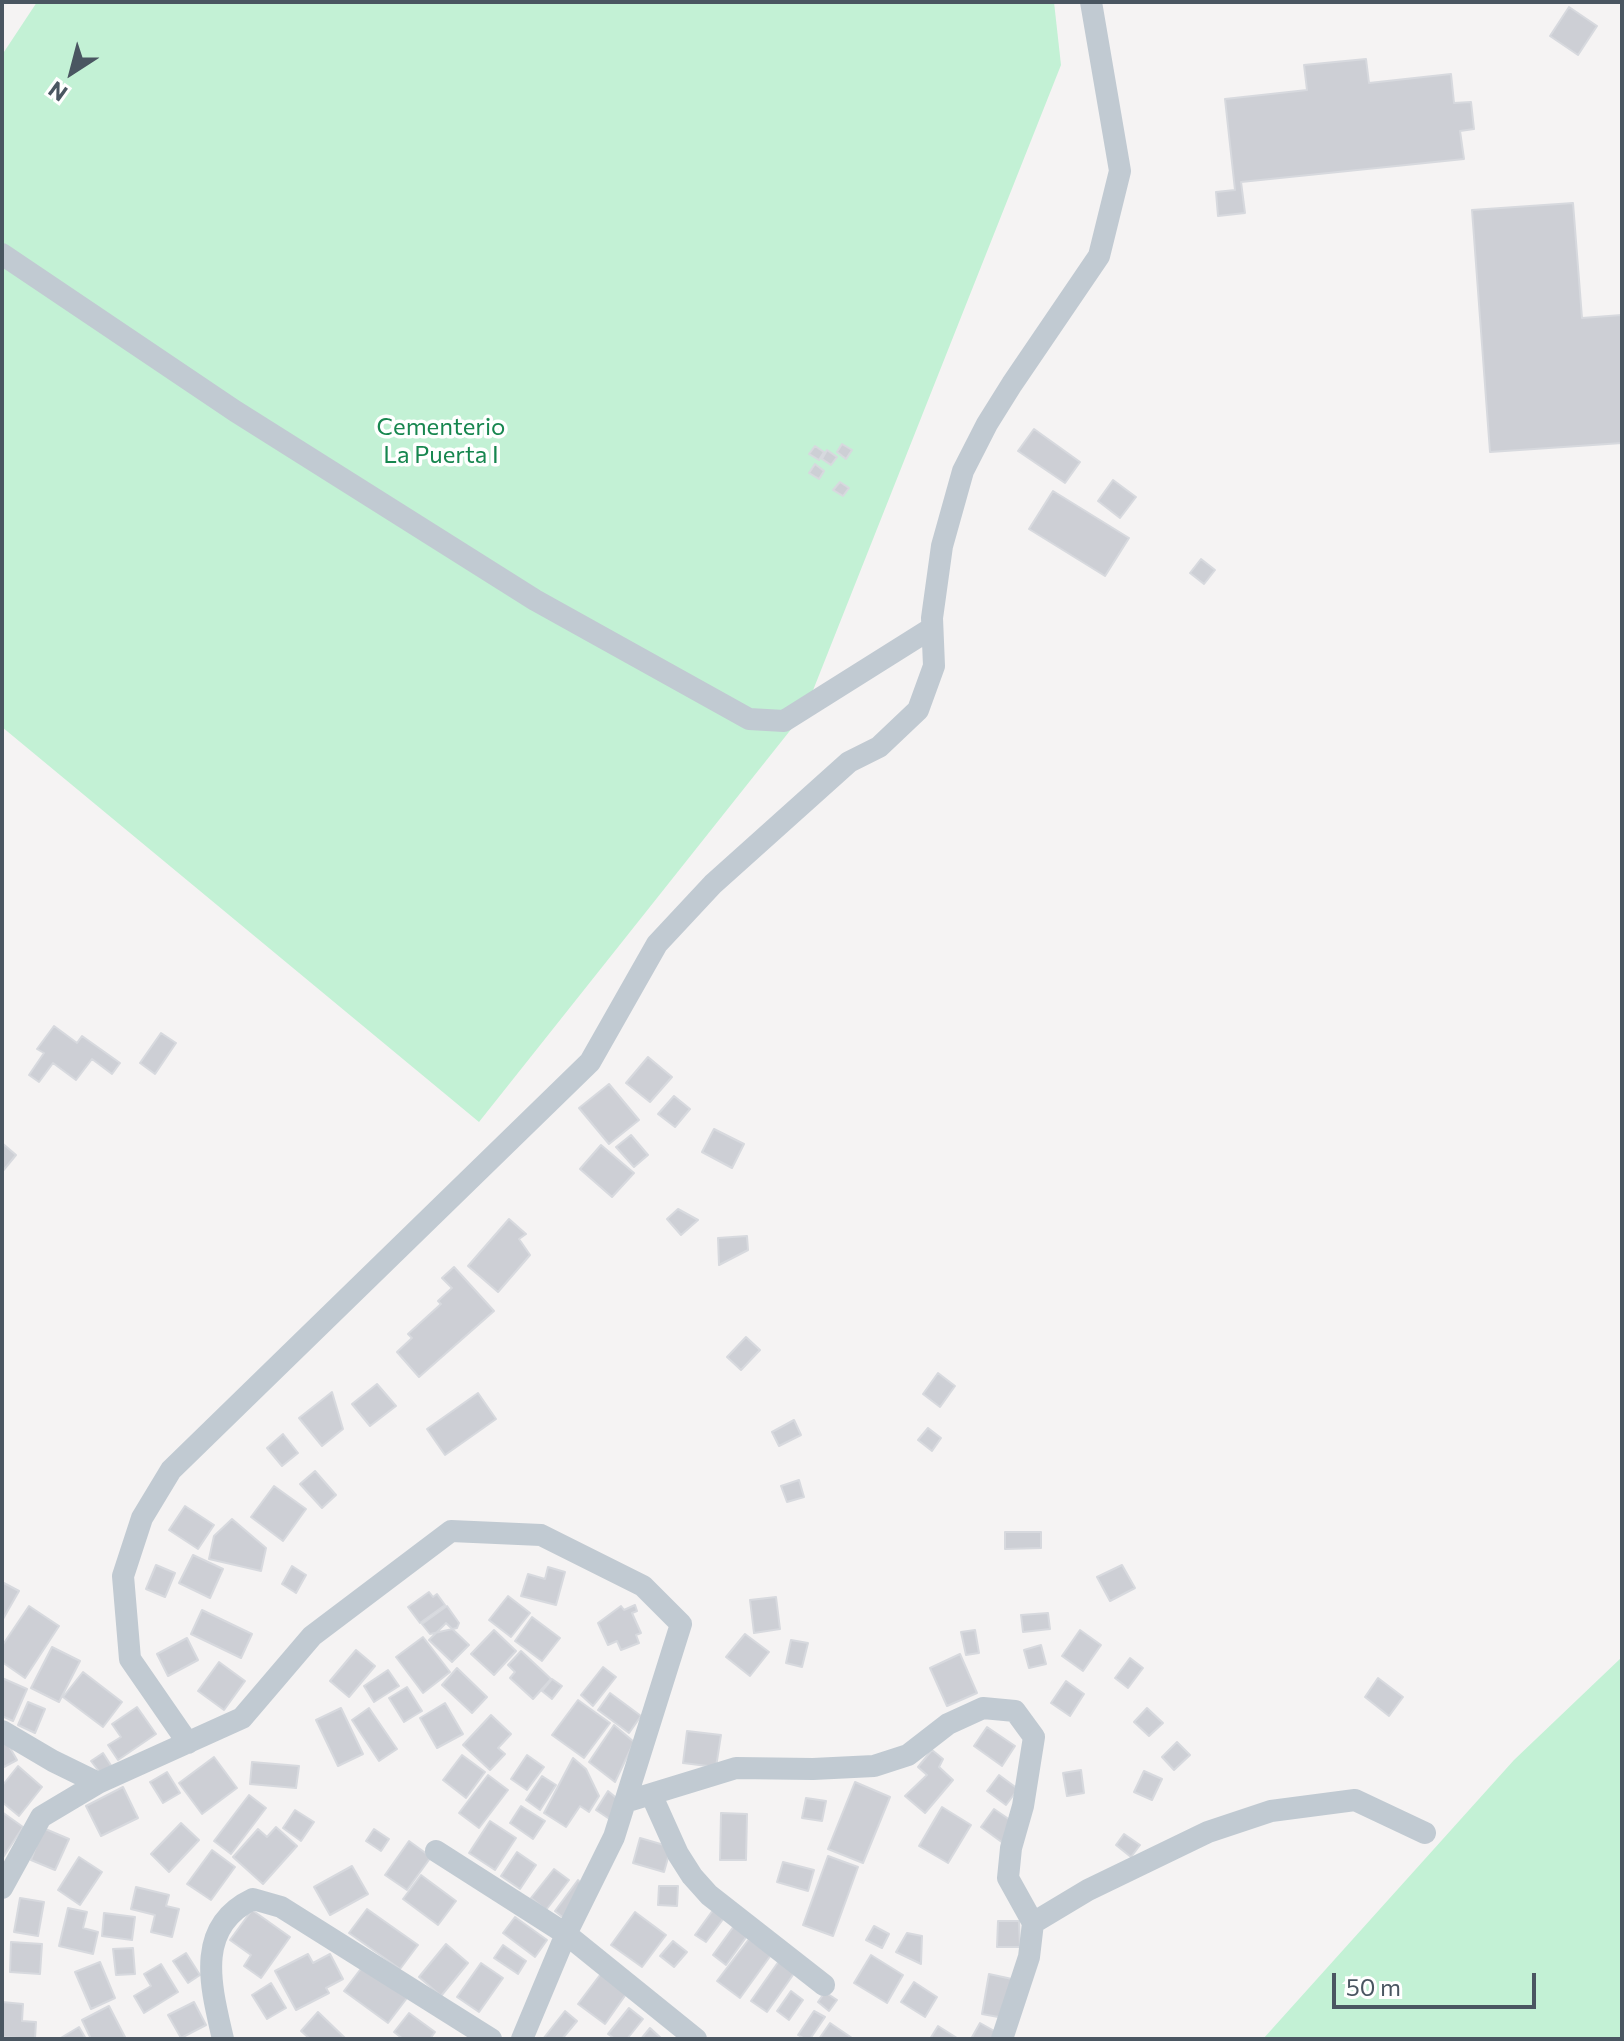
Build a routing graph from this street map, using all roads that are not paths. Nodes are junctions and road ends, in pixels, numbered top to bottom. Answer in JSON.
{"nodes":[{"id":1,"x":1091,"y":2,"type":"edge"},
{"id":2,"x":2,"y":254,"type":"edge"},
{"id":3,"x":932,"y":628,"type":"junction"},
{"id":4,"x":2,"y":1731,"type":"edge"},
{"id":5,"x":188,"y":1743,"type":"junction"},
{"id":6,"x":98,"y":1783,"type":"junction"},
{"id":7,"x":651,"y":1794,"type":"junction"},
{"id":8,"x":625,"y":1802,"type":"junction"},
{"id":9,"x":1425,"y":1833,"type":"dead end"},
{"id":10,"x":436,"y":1851,"type":"dead end"},
{"id":11,"x":2,"y":1888,"type":"edge"},
{"id":12,"x":1033,"y":1923,"type":"junction"},
{"id":13,"x":566,"y":1934,"type":"junction"},
{"id":14,"x":824,"y":1985,"type":"dead end"},
{"id":15,"x":223,"y":2039,"type":"edge"},
{"id":16,"x":491,"y":2039,"type":"edge"},
{"id":17,"x":522,"y":2039,"type":"edge"},
{"id":18,"x":696,"y":2039,"type":"edge"},
{"id":19,"x":1002,"y":2039,"type":"edge"}],
"edges":[{"from":1,"to":3,"type":"street"},
{"from":2,"to":3,"type":"street"},
{"from":3,"to":5,"type":"street"},
{"from":4,"to":6,"type":"street"},
{"from":5,"to":6,"type":"street"},
{"from":5,"to":8,"type":"street"},
{"from":6,"to":11,"type":"street"},
{"from":7,"to":8,"type":"street"},
{"from":7,"to":12,"type":"street"},
{"from":7,"to":14,"type":"street"},
{"from":8,"to":13,"type":"street"},
{"from":9,"to":12,"type":"street"},
{"from":10,"to":13,"type":"street"},
{"from":12,"to":19,"type":"street"},
{"from":13,"to":17,"type":"street"},
{"from":13,"to":18,"type":"street"},
{"from":15,"to":16,"type":"street"}]}
